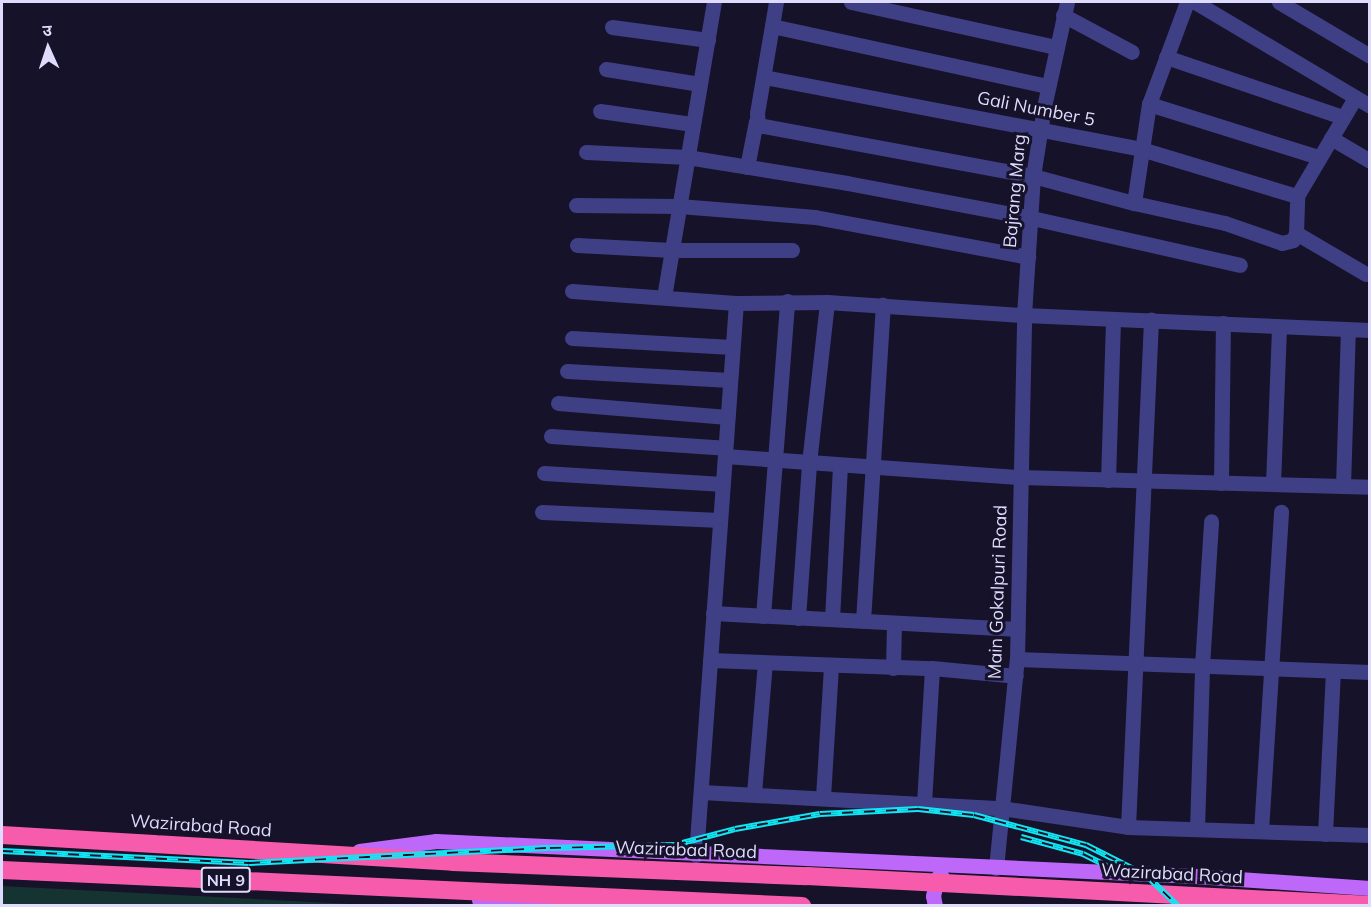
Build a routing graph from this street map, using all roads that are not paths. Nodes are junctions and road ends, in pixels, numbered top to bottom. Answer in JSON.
{"nodes":[{"id":1,"x":714,"y":2,"type":"edge"},
{"id":2,"x":776,"y":2,"type":"edge"},
{"id":3,"x":851,"y":2,"type":"edge"},
{"id":4,"x":1187,"y":2,"type":"edge"},
{"id":5,"x":1195,"y":2,"type":"edge"},
{"id":6,"x":1279,"y":2,"type":"edge"},
{"id":7,"x":1065,"y":8,"type":"edge"},
{"id":8,"x":772,"y":26,"type":"junction"},
{"id":9,"x":612,"y":27,"type":"dead end"},
{"id":10,"x":708,"y":40,"type":"junction"},
{"id":11,"x":1056,"y":47,"type":"junction"},
{"id":12,"x":1132,"y":52,"type":"dead end"},
{"id":13,"x":1370,"y":56,"type":"edge"},
{"id":14,"x":1166,"y":57,"type":"junction"},
{"id":15,"x":606,"y":69,"type":"dead end"},
{"id":16,"x":764,"y":77,"type":"junction"},
{"id":17,"x":700,"y":84,"type":"junction"},
{"id":18,"x":1048,"y":86,"type":"junction"},
{"id":19,"x":1355,"y":98,"type":"junction"},
{"id":20,"x":1149,"y":104,"type":"junction"},
{"id":21,"x":1370,"y":106,"type":"edge"},
{"id":22,"x":600,"y":111,"type":"dead end"},
{"id":23,"x":1342,"y":117,"type":"junction"},
{"id":24,"x":756,"y":121,"type":"junction"},
{"id":25,"x":693,"y":124,"type":"junction"},
{"id":26,"x":1040,"y":130,"type":"junction"},
{"id":27,"x":1331,"y":138,"type":"junction"},
{"id":28,"x":1141,"y":149,"type":"junction"},
{"id":29,"x":586,"y":152,"type":"dead end"},
{"id":30,"x":687,"y":157,"type":"junction"},
{"id":31,"x":1318,"y":157,"type":"junction"},
{"id":32,"x":1370,"y":161,"type":"edge"},
{"id":33,"x":747,"y":167,"type":"junction"},
{"id":34,"x":1033,"y":176,"type":"junction"},
{"id":35,"x":1297,"y":196,"type":"junction"},
{"id":36,"x":1134,"y":203,"type":"junction"},
{"id":37,"x":576,"y":205,"type":"dead end"},
{"id":38,"x":679,"y":206,"type":"junction"},
{"id":39,"x":1032,"y":218,"type":"junction"},
{"id":40,"x":1296,"y":233,"type":"junction"},
{"id":41,"x":577,"y":244,"type":"dead end"},
{"id":42,"x":672,"y":250,"type":"junction"},
{"id":43,"x":792,"y":250,"type":"dead end"},
{"id":44,"x":1028,"y":257,"type":"junction"},
{"id":45,"x":1240,"y":265,"type":"dead end"},
{"id":46,"x":1366,"y":274,"type":"dead end"},
{"id":47,"x":572,"y":291,"type":"dead end"},
{"id":48,"x":663,"y":297,"type":"junction"},
{"id":49,"x":787,"y":301,"type":"junction"},
{"id":50,"x":827,"y":302,"type":"junction"},
{"id":51,"x":735,"y":303,"type":"junction"},
{"id":52,"x":883,"y":305,"type":"junction"},
{"id":53,"x":1024,"y":315,"type":"junction"},
{"id":54,"x":1113,"y":319,"type":"junction"},
{"id":55,"x":1151,"y":320,"type":"junction"},
{"id":56,"x":1223,"y":323,"type":"junction"},
{"id":57,"x":1279,"y":328,"type":"junction"},
{"id":58,"x":1348,"y":330,"type":"junction"},
{"id":59,"x":1370,"y":330,"type":"edge"},
{"id":60,"x":572,"y":338,"type":"dead end"},
{"id":61,"x":732,"y":347,"type":"junction"},
{"id":62,"x":567,"y":371,"type":"dead end"},
{"id":63,"x":730,"y":380,"type":"junction"},
{"id":64,"x":558,"y":403,"type":"dead end"},
{"id":65,"x":727,"y":417,"type":"junction"},
{"id":66,"x":551,"y":436,"type":"dead end"},
{"id":67,"x":725,"y":452,"type":"junction"},
{"id":68,"x":773,"y":460,"type":"junction"},
{"id":69,"x":809,"y":462,"type":"junction"},
{"id":70,"x":840,"y":465,"type":"junction"},
{"id":71,"x":873,"y":467,"type":"junction"},
{"id":72,"x":544,"y":473,"type":"dead end"},
{"id":73,"x":1020,"y":477,"type":"junction"},
{"id":74,"x":1108,"y":480,"type":"junction"},
{"id":75,"x":1145,"y":481,"type":"junction"},
{"id":76,"x":1221,"y":483,"type":"junction"},
{"id":77,"x":723,"y":484,"type":"junction"},
{"id":78,"x":1273,"y":484,"type":"junction"},
{"id":79,"x":1343,"y":486,"type":"junction"},
{"id":80,"x":1370,"y":487,"type":"edge"},
{"id":81,"x":542,"y":512,"type":"dead end"},
{"id":82,"x":1281,"y":512,"type":"dead end"},
{"id":83,"x":720,"y":520,"type":"junction"},
{"id":84,"x":1211,"y":521,"type":"dead end"},
{"id":85,"x":713,"y":613,"type":"junction"},
{"id":86,"x":763,"y":616,"type":"junction"},
{"id":87,"x":798,"y":618,"type":"junction"},
{"id":88,"x":831,"y":620,"type":"junction"},
{"id":89,"x":863,"y":621,"type":"junction"},
{"id":90,"x":894,"y":623,"type":"junction"},
{"id":91,"x":1018,"y":629,"type":"junction"},
{"id":92,"x":1017,"y":659,"type":"junction"},
{"id":93,"x":710,"y":660,"type":"junction"},
{"id":94,"x":765,"y":662,"type":"junction"},
{"id":95,"x":1136,"y":663,"type":"junction"},
{"id":96,"x":1202,"y":666,"type":"junction"},
{"id":97,"x":831,"y":667,"type":"junction"},
{"id":98,"x":894,"y":668,"type":"junction"},
{"id":99,"x":932,"y":668,"type":"junction"},
{"id":100,"x":1271,"y":669,"type":"junction"},
{"id":101,"x":1333,"y":671,"type":"junction"},
{"id":102,"x":1370,"y":672,"type":"edge"},
{"id":103,"x":1016,"y":676,"type":"junction"},
{"id":104,"x":701,"y":792,"type":"junction"},
{"id":105,"x":754,"y":793,"type":"junction"},
{"id":106,"x":823,"y":797,"type":"junction"},
{"id":107,"x":924,"y":803,"type":"junction"},
{"id":108,"x":1001,"y":808,"type":"junction"},
{"id":109,"x":1128,"y":826,"type":"junction"},
{"id":110,"x":1197,"y":829,"type":"junction"},
{"id":111,"x":1261,"y":831,"type":"junction"},
{"id":112,"x":1325,"y":834,"type":"junction"},
{"id":113,"x":2,"y":835,"type":"edge"},
{"id":114,"x":1370,"y":835,"type":"edge"},
{"id":115,"x":330,"y":855,"type":"junction"},
{"id":116,"x":696,"y":855,"type":"junction"},
{"id":117,"x":949,"y":866,"type":"junction"},
{"id":118,"x":996,"y":868,"type":"junction"},
{"id":119,"x":2,"y":870,"type":"edge"},
{"id":120,"x":1195,"y":876,"type":"junction"},
{"id":121,"x":1175,"y":877,"type":"junction"},
{"id":122,"x":335,"y":884,"type":"junction"},
{"id":123,"x":1370,"y":888,"type":"edge"},
{"id":124,"x":1370,"y":905,"type":"edge"},
{"id":125,"x":551,"y":906,"type":"edge"},
{"id":126,"x":802,"y":906,"type":"edge"},
{"id":127,"x":935,"y":906,"type":"edge"},
{"id":128,"x":1175,"y":906,"type":"edge"},
{"id":129,"x":1194,"y":906,"type":"edge"}],
"edges":[{"from":1,"to":10,"type":"street"},
{"from":2,"to":8,"type":"street"},
{"from":3,"to":11,"type":"street"},
{"from":4,"to":14,"type":"street"},
{"from":5,"to":19,"type":"street"},
{"from":6,"to":13,"type":"street"},
{"from":7,"to":11,"type":"street","name":"Bajrang Marg"},
{"from":7,"to":12,"type":"street"},
{"from":8,"to":16,"type":"street"},
{"from":8,"to":18,"type":"street"},
{"from":9,"to":10,"type":"street"},
{"from":10,"to":17,"type":"street"},
{"from":11,"to":18,"type":"street","name":"Bajrang Marg"},
{"from":14,"to":20,"type":"street"},
{"from":14,"to":23,"type":"street"},
{"from":15,"to":17,"type":"street"},
{"from":16,"to":24,"type":"street"},
{"from":16,"to":26,"type":"street","name":"Gali Number 5"},
{"from":17,"to":25,"type":"street"},
{"from":18,"to":26,"type":"street","name":"Bajrang Marg"},
{"from":19,"to":21,"type":"street"},
{"from":19,"to":23,"type":"street"},
{"from":20,"to":28,"type":"street"},
{"from":20,"to":31,"type":"street"},
{"from":22,"to":25,"type":"street"},
{"from":23,"to":27,"type":"street"},
{"from":24,"to":33,"type":"street"},
{"from":24,"to":34,"type":"street"},
{"from":25,"to":30,"type":"street"},
{"from":26,"to":28,"type":"street","name":"Gali Number 5"},
{"from":26,"to":34,"type":"street","name":"Bajrang Marg"},
{"from":27,"to":31,"type":"street"},
{"from":27,"to":32,"type":"street"},
{"from":28,"to":35,"type":"street","name":"Gali Number 5"},
{"from":28,"to":36,"type":"street"},
{"from":29,"to":30,"type":"street"},
{"from":30,"to":33,"type":"street"},
{"from":30,"to":38,"type":"street"},
{"from":31,"to":35,"type":"street"},
{"from":33,"to":39,"type":"street"},
{"from":34,"to":36,"type":"street"},
{"from":34,"to":39,"type":"street","name":"Bajrang Marg"},
{"from":35,"to":40,"type":"street"},
{"from":36,"to":40,"type":"street"},
{"from":37,"to":38,"type":"street"},
{"from":38,"to":42,"type":"street"},
{"from":38,"to":44,"type":"street"},
{"from":39,"to":44,"type":"street","name":"Bajrang Marg"},
{"from":39,"to":45,"type":"street"},
{"from":40,"to":46,"type":"street"},
{"from":41,"to":42,"type":"street"},
{"from":42,"to":43,"type":"street"},
{"from":42,"to":48,"type":"street"},
{"from":44,"to":53,"type":"street","name":"Bajrang Marg"},
{"from":47,"to":48,"type":"street"},
{"from":48,"to":51,"type":"street"},
{"from":49,"to":50,"type":"street"},
{"from":49,"to":51,"type":"street"},
{"from":49,"to":68,"type":"street"},
{"from":50,"to":52,"type":"street"},
{"from":50,"to":69,"type":"street"},
{"from":51,"to":61,"type":"street"},
{"from":52,"to":53,"type":"street"},
{"from":52,"to":71,"type":"street"},
{"from":53,"to":54,"type":"street"},
{"from":53,"to":73,"type":"street","name":"Main Gokalpuri Road"},
{"from":54,"to":55,"type":"street"},
{"from":54,"to":74,"type":"street"},
{"from":55,"to":56,"type":"street"},
{"from":55,"to":75,"type":"street"},
{"from":56,"to":57,"type":"street"},
{"from":56,"to":76,"type":"street"},
{"from":57,"to":58,"type":"street"},
{"from":57,"to":78,"type":"street"},
{"from":58,"to":59,"type":"street"},
{"from":58,"to":79,"type":"street"},
{"from":60,"to":61,"type":"street"},
{"from":61,"to":63,"type":"street"},
{"from":62,"to":63,"type":"street"},
{"from":63,"to":65,"type":"street"},
{"from":64,"to":65,"type":"street"},
{"from":65,"to":67,"type":"street"},
{"from":66,"to":67,"type":"street"},
{"from":67,"to":68,"type":"street"},
{"from":67,"to":77,"type":"street"},
{"from":68,"to":69,"type":"street"},
{"from":68,"to":86,"type":"street"},
{"from":69,"to":70,"type":"street"},
{"from":69,"to":87,"type":"street"},
{"from":70,"to":71,"type":"street"},
{"from":70,"to":88,"type":"street"},
{"from":71,"to":73,"type":"street"},
{"from":71,"to":89,"type":"street"},
{"from":72,"to":77,"type":"street"},
{"from":73,"to":74,"type":"street"},
{"from":73,"to":91,"type":"street","name":"Main Gokalpuri Road"},
{"from":74,"to":75,"type":"street"},
{"from":75,"to":76,"type":"street"},
{"from":75,"to":95,"type":"street"},
{"from":76,"to":78,"type":"street"},
{"from":77,"to":83,"type":"street"},
{"from":78,"to":79,"type":"street"},
{"from":79,"to":80,"type":"street"},
{"from":81,"to":83,"type":"street"},
{"from":82,"to":100,"type":"street"},
{"from":83,"to":85,"type":"street"},
{"from":84,"to":96,"type":"street"},
{"from":85,"to":86,"type":"street"},
{"from":85,"to":93,"type":"street"},
{"from":86,"to":87,"type":"street"},
{"from":87,"to":88,"type":"street"},
{"from":88,"to":89,"type":"street"},
{"from":89,"to":90,"type":"street"},
{"from":90,"to":91,"type":"street"},
{"from":90,"to":98,"type":"street"},
{"from":91,"to":92,"type":"street","name":"Main Gokalpuri Road"},
{"from":92,"to":95,"type":"street"},
{"from":92,"to":103,"type":"street","name":"Main Gokalpuri Road"},
{"from":93,"to":94,"type":"street"},
{"from":93,"to":104,"type":"street"},
{"from":94,"to":97,"type":"street"},
{"from":94,"to":105,"type":"street"},
{"from":95,"to":96,"type":"street"},
{"from":95,"to":109,"type":"street"},
{"from":96,"to":100,"type":"street"},
{"from":96,"to":110,"type":"street"},
{"from":97,"to":98,"type":"street"},
{"from":97,"to":106,"type":"street"},
{"from":98,"to":99,"type":"street"},
{"from":99,"to":103,"type":"street"},
{"from":99,"to":107,"type":"street"},
{"from":100,"to":101,"type":"street"},
{"from":100,"to":111,"type":"street"},
{"from":101,"to":102,"type":"street"},
{"from":101,"to":112,"type":"street"},
{"from":103,"to":108,"type":"street","name":"Main Gokalpuri Road"},
{"from":104,"to":105,"type":"street"},
{"from":104,"to":116,"type":"street"},
{"from":105,"to":106,"type":"street"},
{"from":106,"to":107,"type":"street"},
{"from":107,"to":108,"type":"street"},
{"from":108,"to":109,"type":"street"},
{"from":108,"to":118,"type":"street","name":"Main Gokalpuri Road"},
{"from":109,"to":110,"type":"street"},
{"from":110,"to":111,"type":"street"},
{"from":111,"to":112,"type":"street"},
{"from":112,"to":114,"type":"street"},
{"from":113,"to":115,"type":"highway","name":"Wazirabad Road","number":"NH 9"},
{"from":115,"to":116,"type":"main road"},
{"from":115,"to":124,"type":"highway","name":"Wazirabad Road","number":"NH 9"},
{"from":116,"to":117,"type":"main road"},
{"from":117,"to":118,"type":"main road"},
{"from":117,"to":127,"type":"main road"},
{"from":118,"to":121,"type":"main road"},
{"from":119,"to":122,"type":"highway","number":"NH 9"},
{"from":120,"to":121,"type":"main road"},
{"from":120,"to":123,"type":"main road"},
{"from":120,"to":129,"type":"main road"},
{"from":121,"to":128,"type":"main road"},
{"from":122,"to":125,"type":"main road"},
{"from":122,"to":126,"type":"highway","number":"NH 9"}]}
